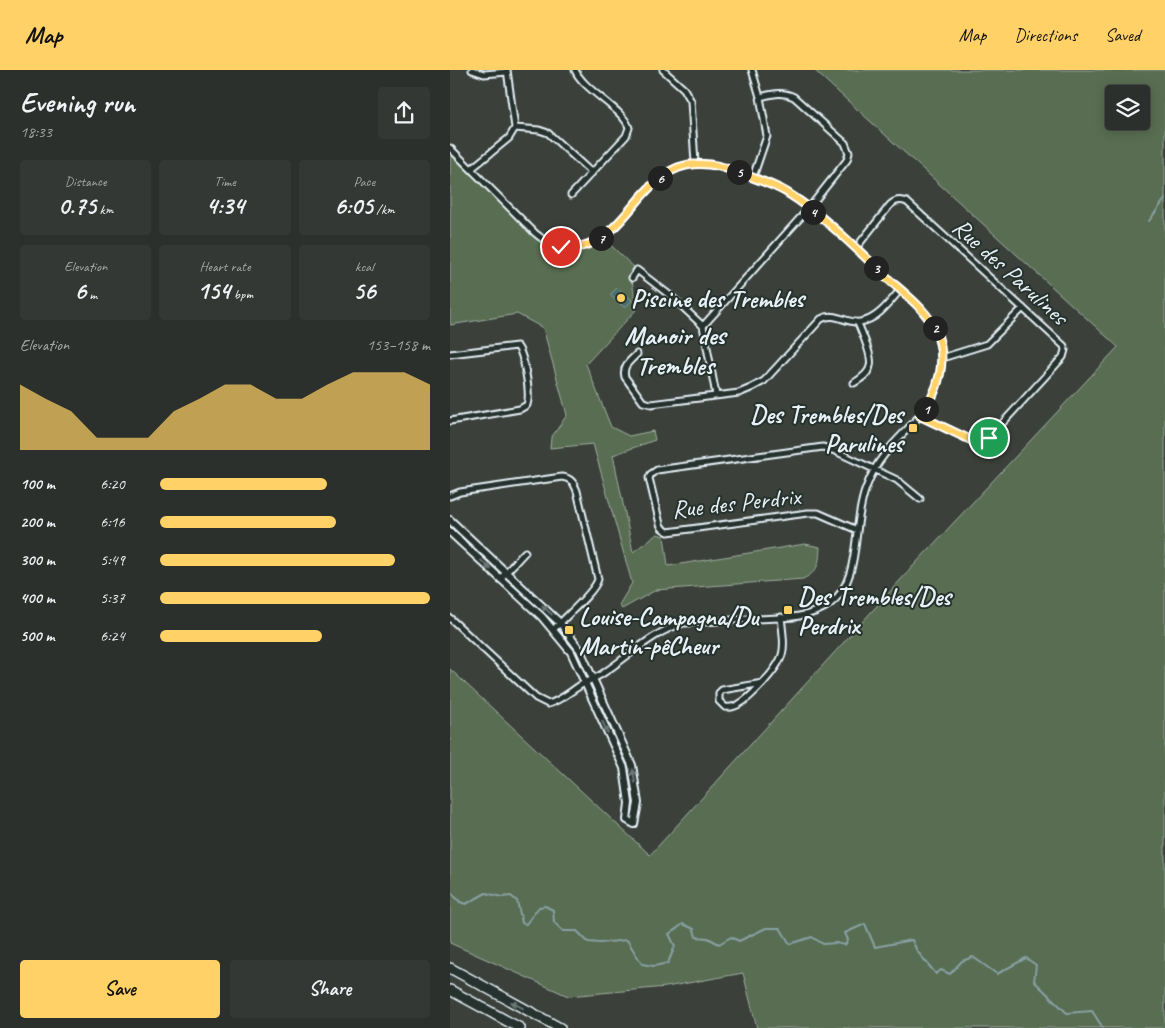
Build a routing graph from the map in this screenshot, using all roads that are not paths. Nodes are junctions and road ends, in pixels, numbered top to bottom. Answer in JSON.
{"nodes":[{"id":1,"x":472,"y":70,"type":"edge"},
{"id":2,"x":575,"y":70,"type":"edge"},
{"id":3,"x":663,"y":70,"type":"edge"},
{"id":4,"x":752,"y":70,"type":"edge"},
{"id":5,"x":507,"y":71,"type":"edge"},
{"id":6,"x":760,"y":97,"type":"junction"},
{"id":7,"x":515,"y":128,"type":"junction"},
{"id":8,"x":450,"y":148,"type":"edge"},
{"id":9,"x":696,"y":164,"type":"junction"},
{"id":10,"x":471,"y":169,"type":"junction"},
{"id":11,"x":592,"y":173,"type":"junction"},
{"id":12,"x":753,"y":177,"type":"junction"},
{"id":13,"x":572,"y":195,"type":"dead end"},
{"id":14,"x":809,"y":208,"type":"junction"},
{"id":15,"x":856,"y":248,"type":"junction"},
{"id":16,"x":632,"y":278,"type":"dead end"},
{"id":17,"x":900,"y":290,"type":"junction"},
{"id":18,"x":1023,"y":308,"type":"junction"},
{"id":19,"x":858,"y":323,"type":"junction"},
{"id":20,"x":703,"y":326,"type":"junction"},
{"id":21,"x":450,"y":354,"type":"edge"},
{"id":22,"x":638,"y":354,"type":"dead end"},
{"id":23,"x":942,"y":358,"type":"junction"},
{"id":24,"x":854,"y":383,"type":"dead end"},
{"id":25,"x":716,"y":395,"type":"junction"},
{"id":26,"x":920,"y":416,"type":"junction"},
{"id":27,"x":450,"y":421,"type":"edge"},
{"id":28,"x":874,"y":470,"type":"junction"},
{"id":29,"x":450,"y":496,"type":"edge"},
{"id":30,"x":920,"y":499,"type":"dead end"},
{"id":31,"x":450,"y":520,"type":"edge"},
{"id":32,"x":856,"y":530,"type":"junction"},
{"id":33,"x":450,"y":532,"type":"edge"},
{"id":34,"x":525,"y":552,"type":"dead end"},
{"id":35,"x":507,"y":572,"type":"junction"},
{"id":36,"x":500,"y":579,"type":"junction"},
{"id":37,"x":781,"y":617,"type":"junction"},
{"id":38,"x":450,"y":618,"type":"edge"},
{"id":39,"x":560,"y":622,"type":"junction"},
{"id":40,"x":554,"y":629,"type":"junction"},
{"id":41,"x":593,"y":678,"type":"junction"},
{"id":42,"x":586,"y":682,"type":"junction"},
{"id":43,"x":763,"y":683,"type":"junction"},
{"id":44,"x":450,"y":968,"type":"edge"},
{"id":45,"x":450,"y":990,"type":"edge"},
{"id":46,"x":519,"y":1028,"type":"edge"},
{"id":47,"x":560,"y":1028,"type":"edge"}],
"edges":[{"from":1,"to":5,"type":"street"},
{"from":2,"to":11,"type":"street"},
{"from":3,"to":9,"type":"street"},
{"from":4,"to":6,"type":"street"},
{"from":5,"to":7,"type":"street"},
{"from":6,"to":12,"type":"street"},
{"from":6,"to":14,"type":"street"},
{"from":7,"to":10,"type":"street"},
{"from":7,"to":11,"type":"street"},
{"from":8,"to":10,"type":"street"},
{"from":9,"to":10,"type":"street"},
{"from":9,"to":12,"type":"street"},
{"from":11,"to":13,"type":"street"},
{"from":12,"to":14,"type":"street"},
{"from":14,"to":15,"type":"street"},
{"from":14,"to":20,"type":"street"},
{"from":15,"to":17,"type":"street"},
{"from":15,"to":18,"type":"street","name":"Rue des Parulines"},
{"from":16,"to":20,"type":"street"},
{"from":17,"to":19,"type":"street"},
{"from":17,"to":23,"type":"street"},
{"from":18,"to":23,"type":"street"},
{"from":18,"to":26,"type":"street","name":"Rue des Parulines"},
{"from":19,"to":24,"type":"street"},
{"from":19,"to":25,"type":"street"},
{"from":20,"to":25,"type":"street"},
{"from":21,"to":27,"type":"street"},
{"from":22,"to":25,"type":"street"},
{"from":23,"to":26,"type":"street"},
{"from":26,"to":28,"type":"street"},
{"from":28,"to":30,"type":"street"},
{"from":28,"to":32,"type":"street"},
{"from":28,"to":32,"type":"street","name":"Rue des Perdrix"},
{"from":29,"to":39,"type":"street"},
{"from":31,"to":35,"type":"street"},
{"from":32,"to":37,"type":"street"},
{"from":33,"to":36,"type":"street","one_way":true},
{"from":34,"to":35,"type":"street"},
{"from":35,"to":36,"type":"street"},
{"from":39,"to":35,"type":"street","one_way":true},
{"from":36,"to":40,"type":"street"},
{"from":37,"to":41,"type":"street"},
{"from":37,"to":43,"type":"street"},
{"from":38,"to":42,"type":"street"},
{"from":39,"to":40,"type":"street"},
{"from":39,"to":41,"type":"street"},
{"from":40,"to":42,"type":"street"},
{"from":41,"to":42,"type":"street"},
{"from":42,"to":41,"type":"street","one_way":true},
{"from":43,"to":43,"type":"street"},
{"from":47,"to":44,"type":"highway","one_way":true},
{"from":45,"to":46,"type":"highway"}]}
